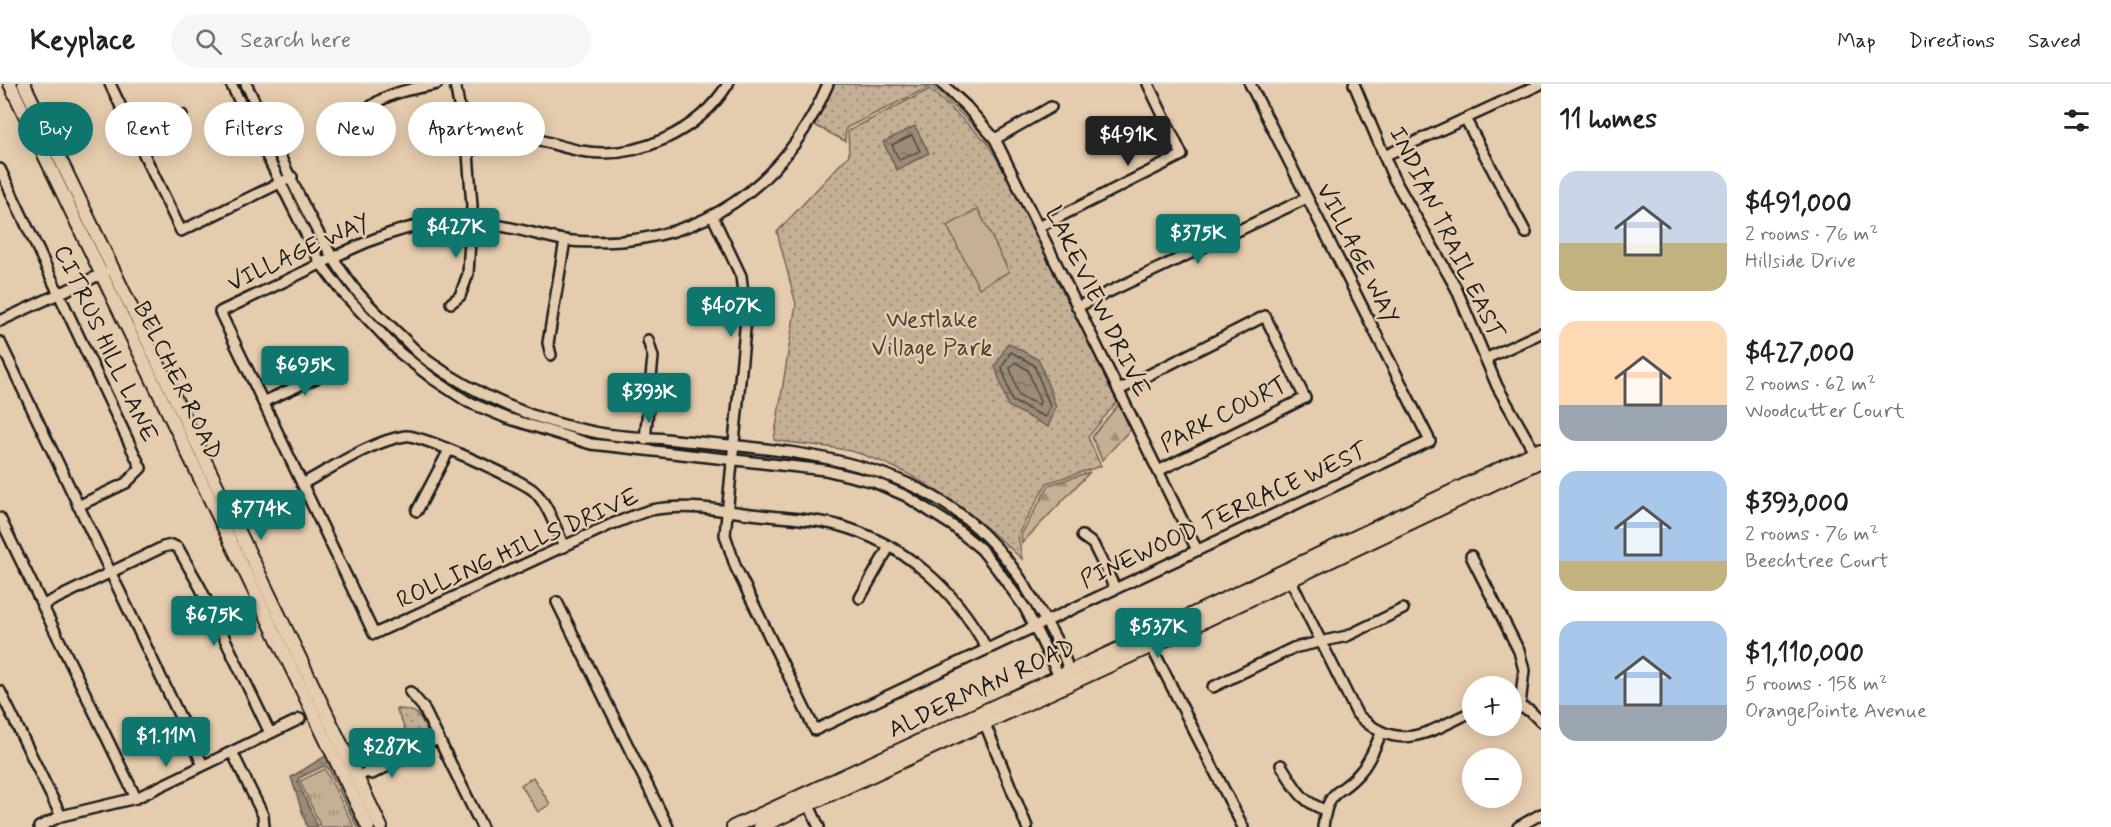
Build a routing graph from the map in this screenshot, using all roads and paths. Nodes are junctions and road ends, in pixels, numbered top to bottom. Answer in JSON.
{"nodes":[{"id":1,"x":10,"y":84,"type":"edge"},
{"id":2,"x":24,"y":84,"type":"edge"},
{"id":3,"x":110,"y":84,"type":"edge"},
{"id":4,"x":231,"y":84,"type":"edge"},
{"id":5,"x":246,"y":84,"type":"edge"},
{"id":6,"x":437,"y":84,"type":"edge"},
{"id":7,"x":455,"y":84,"type":"edge"},
{"id":8,"x":728,"y":84,"type":"edge"},
{"id":9,"x":828,"y":84,"type":"edge"},
{"id":10,"x":942,"y":84,"type":"edge"},
{"id":11,"x":1148,"y":84,"type":"edge"},
{"id":12,"x":1250,"y":84,"type":"edge"},
{"id":13,"x":1354,"y":84,"type":"edge"},
{"id":14,"x":1541,"y":84,"type":"edge"},
{"id":15,"x":118,"y":102,"type":"edge"},
{"id":16,"x":375,"y":102,"type":"edge"},
{"id":17,"x":458,"y":102,"type":"edge"},
{"id":18,"x":1051,"y":107,"type":"dead end"},
{"id":19,"x":1466,"y":120,"type":"junction"},
{"id":20,"x":995,"y":139,"type":"junction"},
{"id":21,"x":545,"y":141,"type":"edge"},
{"id":22,"x":144,"y":156,"type":"edge"},
{"id":23,"x":467,"y":156,"type":"edge"},
{"id":24,"x":1384,"y":156,"type":"junction"},
{"id":25,"x":1,"y":173,"type":"edge"},
{"id":26,"x":292,"y":177,"type":"junction"},
{"id":27,"x":279,"y":184,"type":"junction"},
{"id":28,"x":1308,"y":198,"type":"junction"},
{"id":29,"x":713,"y":217,"type":"junction"},
{"id":30,"x":470,"y":222,"type":"junction"},
{"id":31,"x":1039,"y":227,"type":"junction"},
{"id":32,"x":1526,"y":233,"type":"dead end"},
{"id":33,"x":565,"y":240,"type":"junction"},
{"id":34,"x":333,"y":257,"type":"junction"},
{"id":35,"x":321,"y":264,"type":"junction"},
{"id":36,"x":108,"y":271,"type":"junction"},
{"id":37,"x":60,"y":294,"type":"junction"},
{"id":38,"x":451,"y":303,"type":"dead end"},
{"id":39,"x":1077,"y":307,"type":"junction"},
{"id":40,"x":0,"y":321,"type":"edge"},
{"id":41,"x":1541,"y":333,"type":"edge"},
{"id":42,"x":648,"y":340,"type":"dead end"},
{"id":43,"x":0,"y":342,"type":"edge"},
{"id":44,"x":551,"y":356,"type":"dead end"},
{"id":45,"x":1485,"y":359,"type":"junction"},
{"id":46,"x":326,"y":365,"type":"dead end"},
{"id":47,"x":1119,"y":390,"type":"junction"},
{"id":48,"x":263,"y":402,"type":"junction"},
{"id":49,"x":645,"y":437,"type":"junction"},
{"id":50,"x":1430,"y":441,"type":"joint"},
{"id":51,"x":733,"y":446,"type":"junction"},
{"id":52,"x":644,"y":449,"type":"junction"},
{"id":53,"x":449,"y":450,"type":"junction"},
{"id":54,"x":1539,"y":456,"type":"edge"},
{"id":55,"x":731,"y":459,"type":"junction"},
{"id":56,"x":1160,"y":470,"type":"junction"},
{"id":57,"x":302,"y":484,"type":"junction"},
{"id":58,"x":78,"y":506,"type":"junction"},
{"id":59,"x":417,"y":511,"type":"dead end"},
{"id":60,"x":726,"y":511,"type":"junction"},
{"id":61,"x":0,"y":518,"type":"edge"},
{"id":62,"x":2,"y":530,"type":"edge"},
{"id":63,"x":1082,"y":536,"type":"dead end"},
{"id":64,"x":564,"y":547,"type":"junction"},
{"id":65,"x":890,"y":547,"type":"junction"},
{"id":66,"x":1197,"y":550,"type":"junction"},
{"id":67,"x":1471,"y":556,"type":"dead end"},
{"id":68,"x":109,"y":573,"type":"junction"},
{"id":69,"x":1288,"y":574,"type":"junction"},
{"id":70,"x":1115,"y":588,"type":"junction"},
{"id":71,"x":860,"y":598,"type":"dead end"},
{"id":72,"x":557,"y":602,"type":"dead end"},
{"id":73,"x":43,"y":605,"type":"junction"},
{"id":74,"x":1403,"y":609,"type":"dead end"},
{"id":75,"x":1046,"y":621,"type":"junction"},
{"id":76,"x":1034,"y":627,"type":"junction"},
{"id":77,"x":1149,"y":641,"type":"junction"},
{"id":78,"x":1322,"y":641,"type":"junction"},
{"id":79,"x":987,"y":649,"type":"junction"},
{"id":80,"x":1065,"y":678,"type":"junction"},
{"id":81,"x":1522,"y":679,"type":"edge"},
{"id":82,"x":1213,"y":687,"type":"dead end"},
{"id":83,"x":0,"y":692,"type":"edge"},
{"id":84,"x":410,"y":692,"type":"dead end"},
{"id":85,"x":1522,"y":709,"type":"edge"},
{"id":86,"x":1462,"y":716,"type":"edge"},
{"id":87,"x":983,"y":718,"type":"junction"},
{"id":88,"x":300,"y":719,"type":"dead end"},
{"id":89,"x":1541,"y":723,"type":"edge"},
{"id":90,"x":270,"y":733,"type":"junction"},
{"id":91,"x":1381,"y":734,"type":"junction"},
{"id":92,"x":438,"y":739,"type":"junction"},
{"id":93,"x":232,"y":752,"type":"junction"},
{"id":94,"x":203,"y":765,"type":"junction"},
{"id":95,"x":1281,"y":765,"type":"dead end"},
{"id":96,"x":357,"y":777,"type":"junction"},
{"id":97,"x":136,"y":798,"type":"junction"},
{"id":98,"x":806,"y":799,"type":"junction"},
{"id":99,"x":1325,"y":810,"type":"junction"},
{"id":100,"x":1541,"y":814,"type":"edge"},
{"id":101,"x":61,"y":816,"type":"junction"},
{"id":102,"x":39,"y":827,"type":"edge"},
{"id":103,"x":264,"y":827,"type":"edge"},
{"id":104,"x":368,"y":827,"type":"edge"},
{"id":105,"x":381,"y":827,"type":"edge"},
{"id":106,"x":482,"y":827,"type":"edge"},
{"id":107,"x":668,"y":827,"type":"edge"},
{"id":108,"x":733,"y":827,"type":"edge"},
{"id":109,"x":760,"y":827,"type":"edge"},
{"id":110,"x":819,"y":827,"type":"edge"},
{"id":111,"x":1028,"y":827,"type":"edge"},
{"id":112,"x":1243,"y":827,"type":"edge"},
{"id":113,"x":1323,"y":827,"type":"edge"},
{"id":114,"x":1518,"y":827,"type":"edge"}],
"edges":[{"from":1,"to":36,"type":"main road","name":"BELCHER ROAD"},
{"from":2,"to":36,"type":"main road","name":"BELCHER ROAD"},
{"from":3,"to":15,"type":"street"},
{"from":4,"to":27,"type":"street"},
{"from":5,"to":26,"type":"street"},
{"from":6,"to":16,"type":"street"},
{"from":7,"to":17,"type":"street"},
{"from":8,"to":21,"type":"street"},
{"from":9,"to":29,"type":"street","name":"VILLAGE WAY"},
{"from":10,"to":20,"type":"street","name":"LAKEVIEW DRIVE"},
{"from":11,"to":31,"type":"street"},
{"from":12,"to":28,"type":"street","name":"VILLAGE WAY"},
{"from":13,"to":24,"type":"street","name":"INDIAN TRAIL EAST"},
{"from":14,"to":19,"type":"street"},
{"from":18,"to":20,"type":"street"},
{"from":19,"to":24,"type":"street"},
{"from":19,"to":32,"type":"street"},
{"from":20,"to":31,"type":"street","name":"LAKEVIEW DRIVE"},
{"from":22,"to":27,"type":"street"},
{"from":23,"to":30,"type":"street"},
{"from":24,"to":45,"type":"street","name":"INDIAN TRAIL EAST"},
{"from":25,"to":37,"type":"street","name":"CITRUS HILL LANE"},
{"from":26,"to":27,"type":"street"},
{"from":26,"to":34,"type":"street"},
{"from":27,"to":35,"type":"street"},
{"from":28,"to":39,"type":"street"},
{"from":28,"to":50,"type":"street","name":"VILLAGE WAY"},
{"from":29,"to":33,"type":"street","name":"VILLAGE WAY"},
{"from":29,"to":51,"type":"street"},
{"from":30,"to":33,"type":"street","name":"VILLAGE WAY"},
{"from":30,"to":34,"type":"street","name":"VILLAGE WAY"},
{"from":30,"to":38,"type":"street"},
{"from":31,"to":39,"type":"street","name":"LAKEVIEW DRIVE"},
{"from":33,"to":44,"type":"street"},
{"from":34,"to":35,"type":"street","name":"VILLAGE WAY"},
{"from":34,"to":49,"type":"street"},
{"from":35,"to":48,"type":"street","name":"VILLAGE WAY"},
{"from":35,"to":52,"type":"street"},
{"from":36,"to":37,"type":"street"},
{"from":36,"to":96,"type":"main road","name":"BELCHER ROAD"},
{"from":37,"to":40,"type":"street"},
{"from":37,"to":58,"type":"street","name":"CITRUS HILL LANE"},
{"from":39,"to":47,"type":"street","name":"LAKEVIEW DRIVE"},
{"from":41,"to":45,"type":"street"},
{"from":42,"to":49,"type":"street"},
{"from":43,"to":58,"type":"street"},
{"from":45,"to":54,"type":"street","name":"INDIAN TRAIL EAST"},
{"from":46,"to":48,"type":"street"},
{"from":47,"to":56,"type":"street","name":"LAKEVIEW DRIVE"},
{"from":47,"to":56,"type":"street","name":"PARK COURT"},
{"from":48,"to":57,"type":"street"},
{"from":49,"to":51,"type":"street"},
{"from":49,"to":52,"type":"street"},
{"from":50,"to":66,"type":"street","name":"PINEWOOD TERRACE WEST"},
{"from":51,"to":55,"type":"street"},
{"from":51,"to":75,"type":"street"},
{"from":52,"to":55,"type":"street"},
{"from":53,"to":57,"type":"street"},
{"from":53,"to":59,"type":"street"},
{"from":53,"to":64,"type":"street"},
{"from":54,"to":69,"type":"main road","name":"ALDERMAN ROAD"},
{"from":55,"to":60,"type":"street"},
{"from":55,"to":76,"type":"street"},
{"from":56,"to":66,"type":"street","name":"LAKEVIEW DRIVE"},
{"from":57,"to":64,"type":"street","name":"ROLLING HILLS DRIVE"},
{"from":58,"to":68,"type":"street"},
{"from":60,"to":64,"type":"street","name":"ROLLING HILLS DRIVE"},
{"from":60,"to":65,"type":"street","name":"ROLLING HILLS DRIVE"},
{"from":60,"to":79,"type":"street","name":"PINEWOOD TERRACE WEST"},
{"from":61,"to":62,"type":"street"},
{"from":62,"to":73,"type":"street"},
{"from":63,"to":70,"type":"street"},
{"from":65,"to":71,"type":"street"},
{"from":65,"to":79,"type":"street","name":"ROLLING HILLS DRIVE"},
{"from":66,"to":70,"type":"street","name":"PINEWOOD TERRACE WEST"},
{"from":67,"to":81,"type":"street"},
{"from":68,"to":73,"type":"street"},
{"from":68,"to":90,"type":"street"},
{"from":68,"to":94,"type":"street"},
{"from":69,"to":77,"type":"main road","name":"ALDERMAN ROAD"},
{"from":69,"to":78,"type":"street"},
{"from":70,"to":75,"type":"street","name":"PINEWOOD TERRACE WEST"},
{"from":72,"to":107,"type":"street"},
{"from":73,"to":97,"type":"street"},
{"from":74,"to":78,"type":"street"},
{"from":75,"to":76,"type":"street","name":"PINEWOOD TERRACE WEST"},
{"from":75,"to":80,"type":"street"},
{"from":76,"to":79,"type":"street","name":"PINEWOOD TERRACE WEST"},
{"from":76,"to":80,"type":"street"},
{"from":77,"to":80,"type":"main road","name":"ALDERMAN ROAD"},
{"from":77,"to":112,"type":"street"},
{"from":78,"to":82,"type":"street"},
{"from":78,"to":91,"type":"street"},
{"from":80,"to":87,"type":"main road","name":"ALDERMAN ROAD"},
{"from":83,"to":101,"type":"street"},
{"from":84,"to":92,"type":"street"},
{"from":85,"to":89,"type":"street"},
{"from":86,"to":91,"type":"street"},
{"from":87,"to":98,"type":"main road","name":"ALDERMAN ROAD"},
{"from":87,"to":111,"type":"street"},
{"from":88,"to":90,"type":"street"},
{"from":90,"to":93,"type":"street"},
{"from":91,"to":99,"type":"street"},
{"from":92,"to":96,"type":"street"},
{"from":92,"to":106,"type":"street"},
{"from":93,"to":94,"type":"street"},
{"from":93,"to":103,"type":"street"},
{"from":94,"to":97,"type":"street"},
{"from":95,"to":99,"type":"street"},
{"from":96,"to":104,"type":"main road","name":"BELCHER ROAD"},
{"from":96,"to":105,"type":"main road","name":"BELCHER ROAD"},
{"from":97,"to":101,"type":"street"},
{"from":98,"to":108,"type":"main road","name":"ALDERMAN ROAD"},
{"from":98,"to":109,"type":"main road","name":"ALDERMAN ROAD"},
{"from":98,"to":110,"type":"street"},
{"from":99,"to":113,"type":"street"},
{"from":100,"to":114,"type":"street"},
{"from":101,"to":102,"type":"street"}]}
